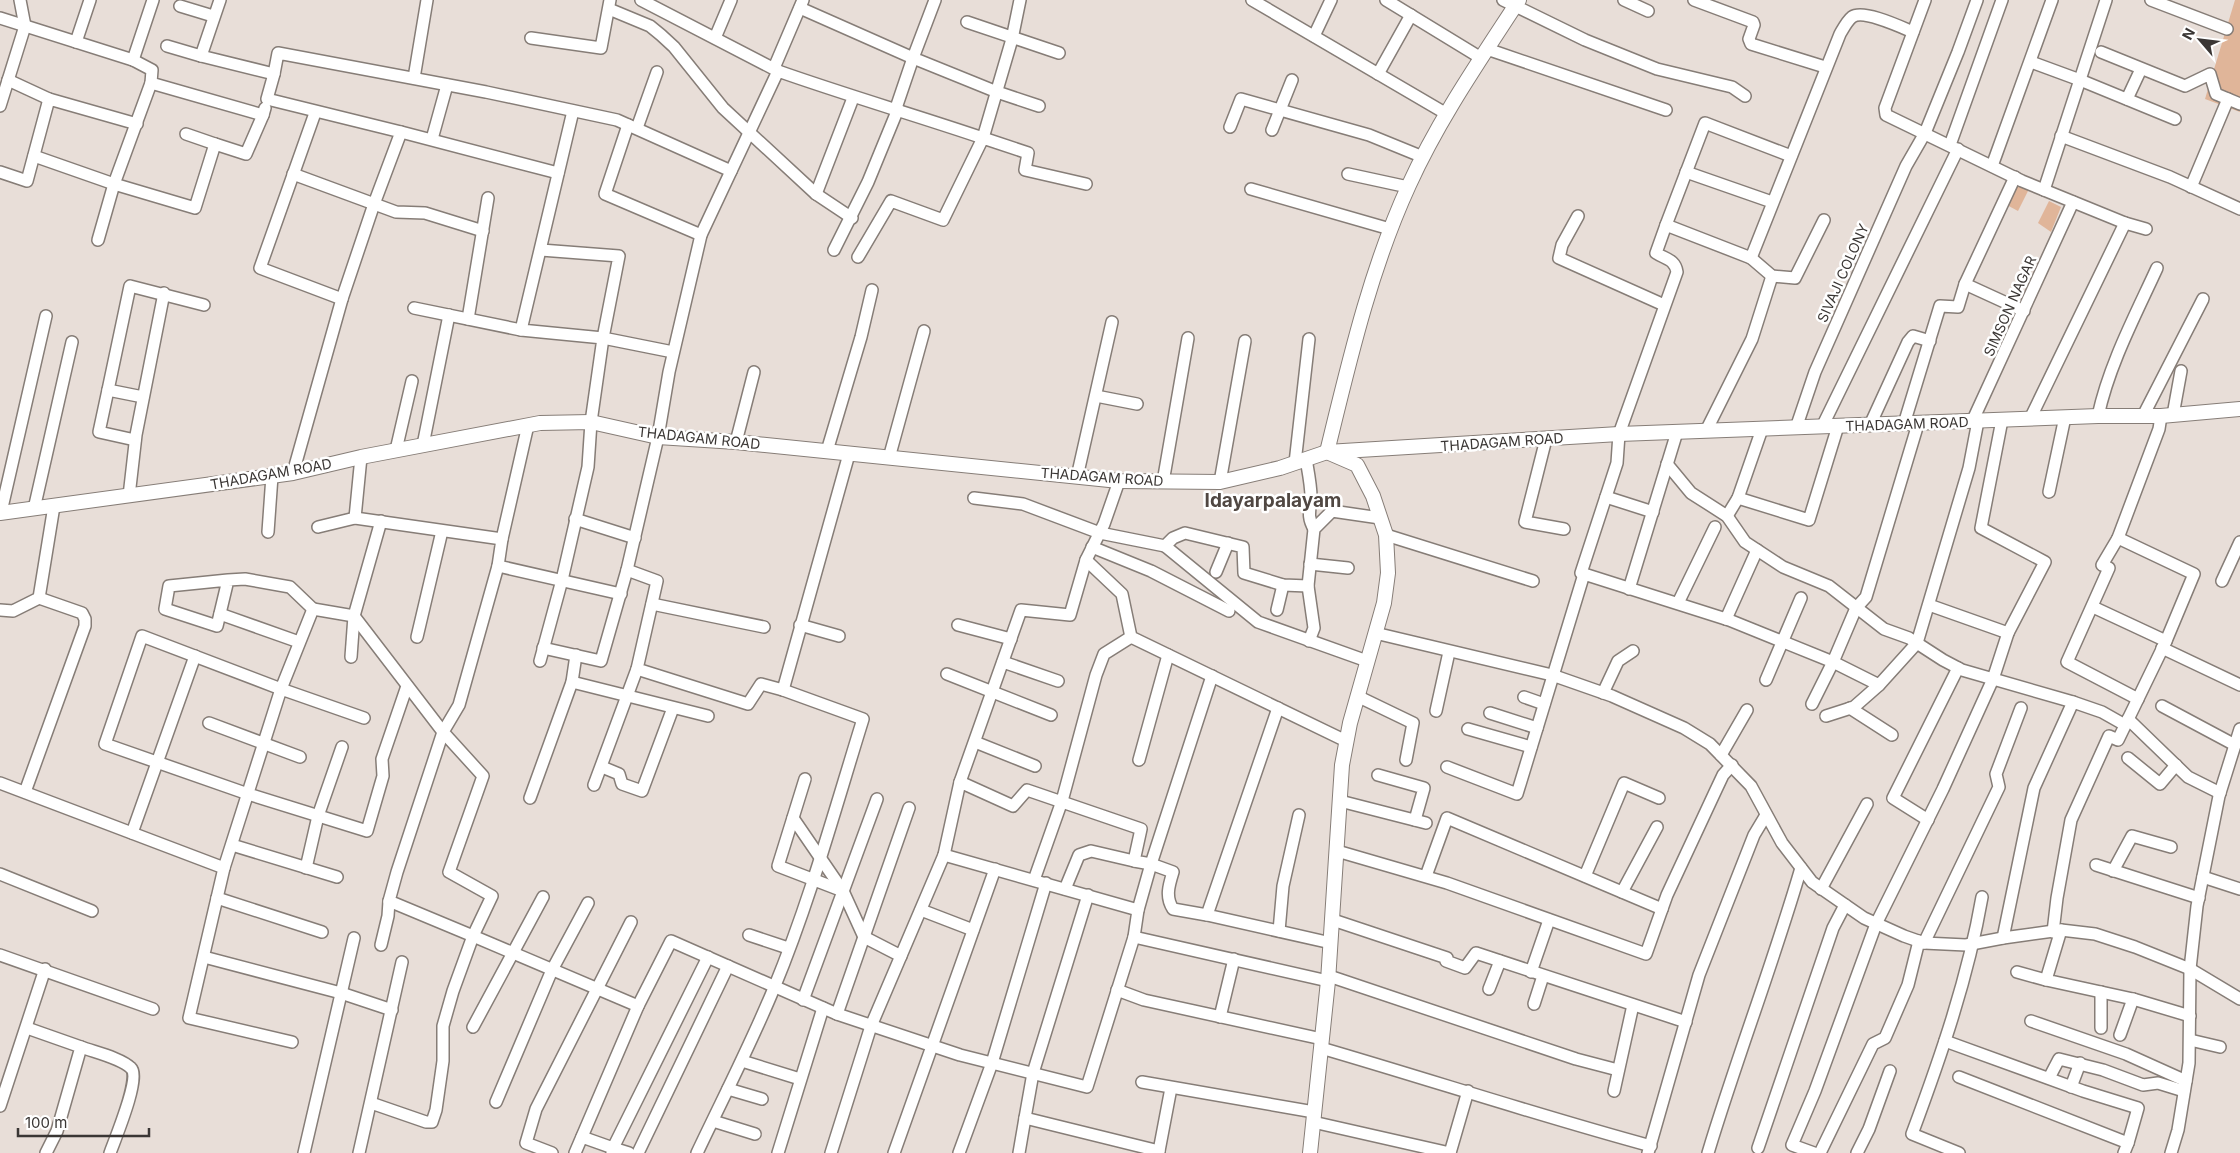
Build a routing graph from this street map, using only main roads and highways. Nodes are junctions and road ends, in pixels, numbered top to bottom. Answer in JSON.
{"nodes":[{"id":1,"x":1512,"y":2,"type":"edge"},
{"id":2,"x":2240,"y":409,"type":"edge"},
{"id":3,"x":1327,"y":452,"type":"junction"},
{"id":4,"x":1,"y":512,"type":"edge"},
{"id":5,"x":1310,"y":1153,"type":"edge"}],
"edges":[{"from":1,"to":3,"type":"main road"},
{"from":2,"to":3,"type":"main road","name":"THADAGAM ROAD"},
{"from":3,"to":4,"type":"main road","name":"THADAGAM ROAD"},
{"from":3,"to":5,"type":"main road"}]}
